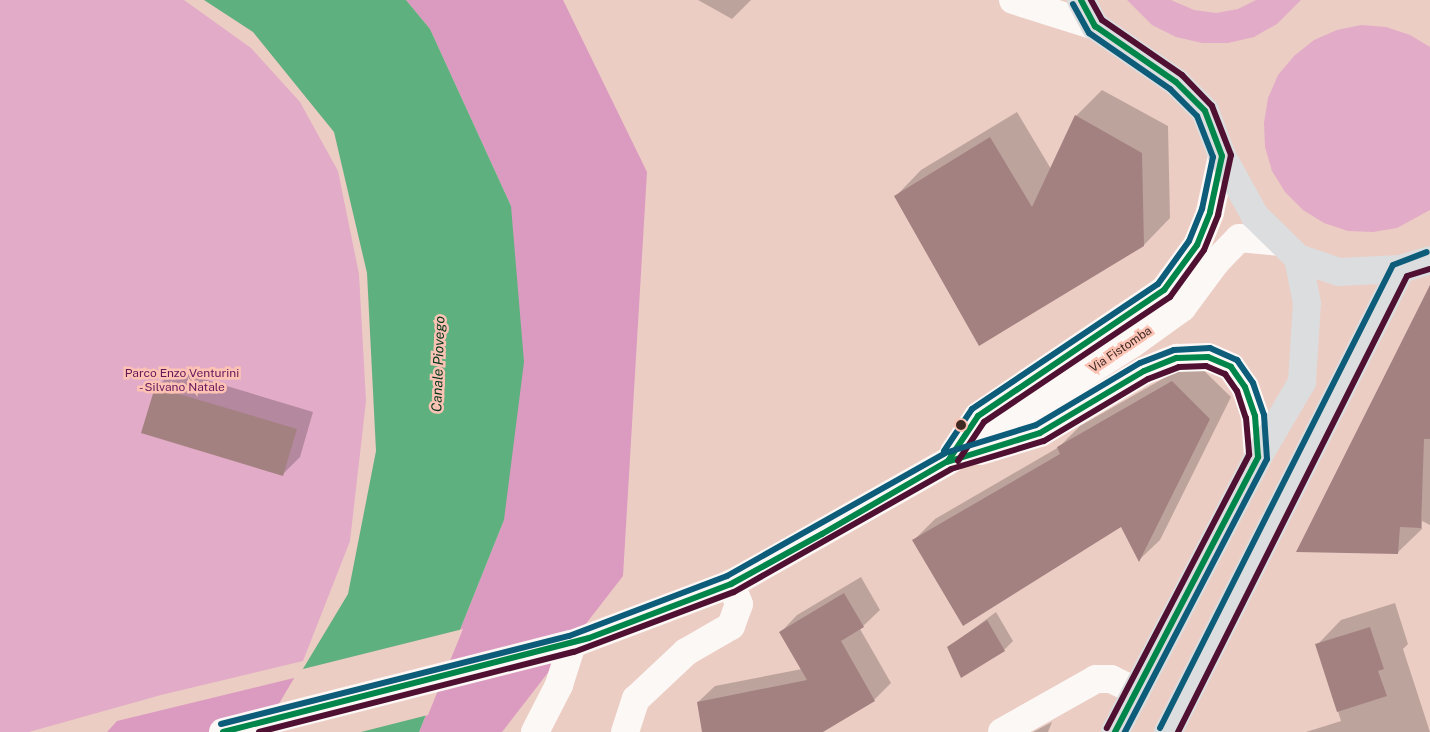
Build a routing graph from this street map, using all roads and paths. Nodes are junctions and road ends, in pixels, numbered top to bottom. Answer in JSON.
{"nodes":[{"id":1,"x":1013,"y":0,"type":"edge"},
{"id":2,"x":1081,"y":0,"type":"edge"},
{"id":3,"x":1095,"y":26,"type":"junction"},
{"id":4,"x":1222,"y":156,"type":"junction"},
{"id":5,"x":1289,"y":250,"type":"junction"},
{"id":6,"x":1422,"y":264,"type":"edge"},
{"id":7,"x":1258,"y":457,"type":"junction"},
{"id":8,"x":948,"y":461,"type":"junction"},
{"id":9,"x":731,"y":584,"type":"junction"},
{"id":10,"x":572,"y":644,"type":"junction"},
{"id":11,"x":1136,"y":691,"type":"junction"},
{"id":12,"x":223,"y":732,"type":"edge"},
{"id":13,"x":535,"y":732,"type":"edge"},
{"id":14,"x":624,"y":732,"type":"edge"},
{"id":15,"x":1002,"y":732,"type":"edge"},
{"id":16,"x":1115,"y":732,"type":"edge"},
{"id":17,"x":1168,"y":732,"type":"edge"}],
"edges":[{"from":1,"to":3,"type":"street"},
{"from":2,"to":3,"type":"main road"},
{"from":3,"to":4,"type":"main road"},
{"from":4,"to":5,"type":"main road"},
{"from":4,"to":8,"type":"street","name":"Via Fistomba"},
{"from":5,"to":6,"type":"main road"},
{"from":5,"to":7,"type":"main road"},
{"from":5,"to":8,"type":"street","name":"Via Fistomba"},
{"from":6,"to":17,"type":"main road"},
{"from":7,"to":8,"type":"street","name":"Via Fistomba"},
{"from":7,"to":11,"type":"main road"},
{"from":8,"to":9,"type":"street","name":"Via Fistomba"},
{"from":9,"to":10,"type":"street","name":"Via Fistomba"},
{"from":9,"to":14,"type":"street"},
{"from":10,"to":12,"type":"street","name":"Via Fistomba"},
{"from":10,"to":13,"type":"street"},
{"from":11,"to":15,"type":"street"},
{"from":11,"to":16,"type":"main road"}]}
